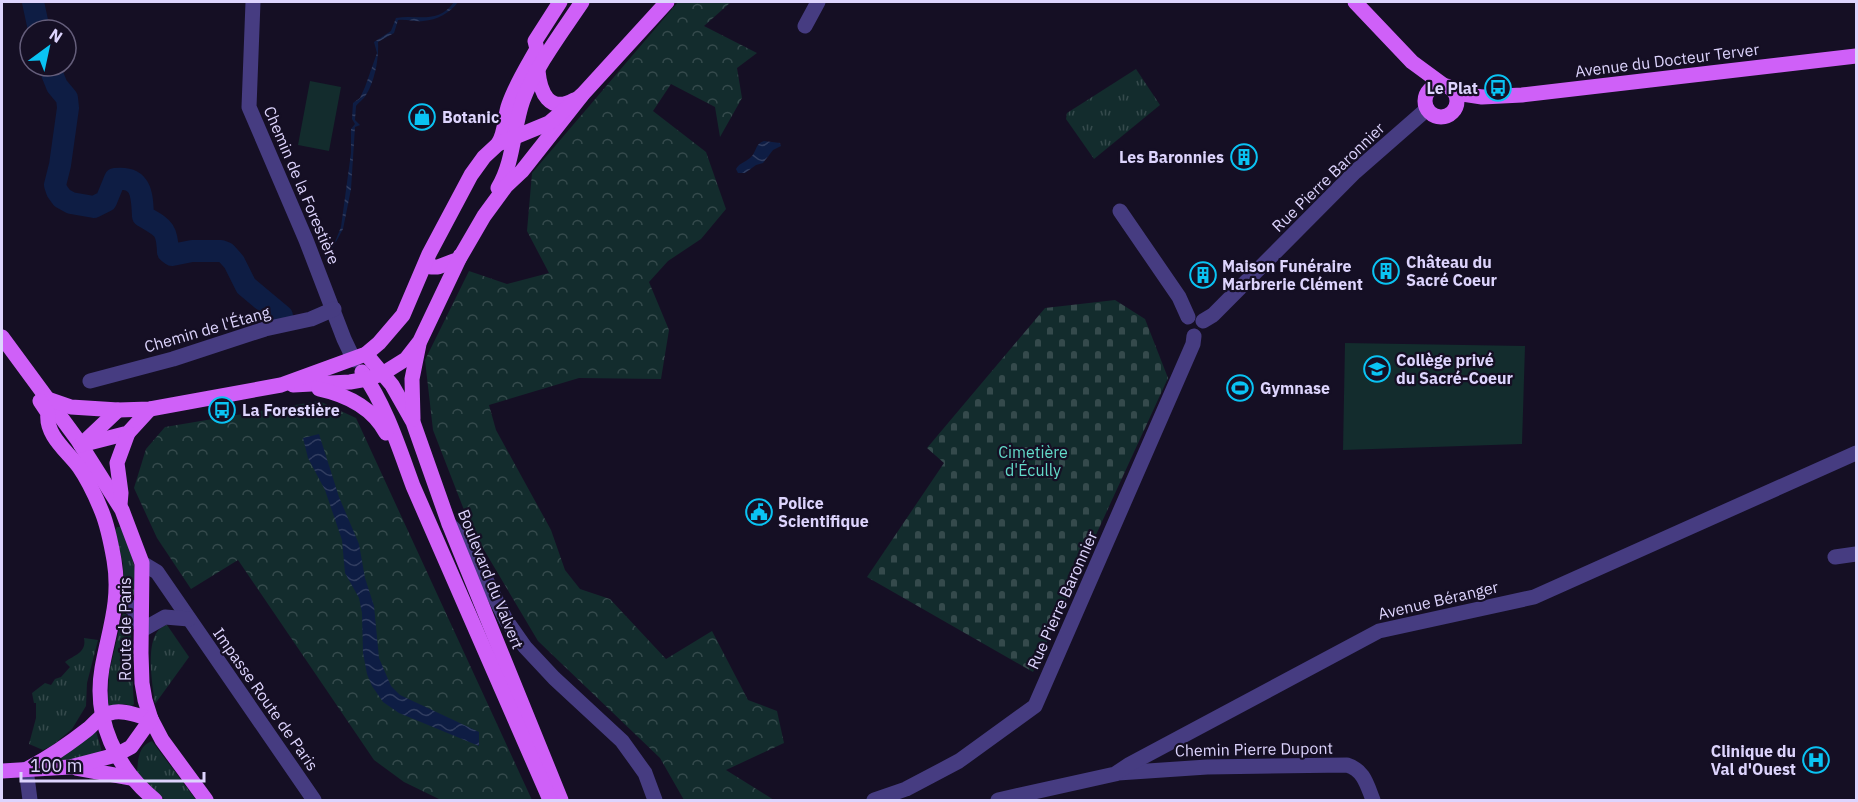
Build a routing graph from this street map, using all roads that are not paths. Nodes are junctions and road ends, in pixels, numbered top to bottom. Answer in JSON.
{"nodes":[{"id":1,"x":253,"y":2,"type":"edge"},
{"id":2,"x":560,"y":2,"type":"edge"},
{"id":3,"x":582,"y":2,"type":"edge"},
{"id":4,"x":668,"y":2,"type":"edge"},
{"id":5,"x":818,"y":2,"type":"edge"},
{"id":6,"x":1355,"y":2,"type":"edge"},
{"id":7,"x":805,"y":26,"type":"dead end"},
{"id":8,"x":553,"y":48,"type":"junction"},
{"id":9,"x":537,"y":49,"type":"junction"},
{"id":10,"x":1857,"y":56,"type":"edge"},
{"id":11,"x":1412,"y":62,"type":"junction"},
{"id":12,"x":538,"y":71,"type":"junction"},
{"id":13,"x":1442,"y":84,"type":"junction"},
{"id":14,"x":1456,"y":93,"type":"junction"},
{"id":15,"x":582,"y":95,"type":"junction"},
{"id":16,"x":1482,"y":97,"type":"junction"},
{"id":17,"x":1426,"y":102,"type":"junction"},
{"id":18,"x":1455,"y":109,"type":"junction"},
{"id":19,"x":514,"y":137,"type":"junction"},
{"id":20,"x":498,"y":144,"type":"junction"},
{"id":21,"x":471,"y":175,"type":"junction"},
{"id":22,"x":495,"y":191,"type":"junction"},
{"id":23,"x":1120,"y":211,"type":"dead end"},
{"id":24,"x":459,"y":259,"type":"junction"},
{"id":25,"x":427,"y":260,"type":"junction"},
{"id":26,"x":334,"y":309,"type":"junction"},
{"id":27,"x":1195,"y":319,"type":"junction"},
{"id":28,"x":2,"y":337,"type":"edge"},
{"id":29,"x":420,"y":341,"type":"junction"},
{"id":30,"x":2,"y":347,"type":"edge"},
{"id":31,"x":360,"y":357,"type":"junction"},
{"id":32,"x":375,"y":377,"type":"junction"},
{"id":33,"x":90,"y":381,"type":"dead end"},
{"id":34,"x":281,"y":385,"type":"junction"},
{"id":35,"x":304,"y":386,"type":"junction"},
{"id":36,"x":47,"y":405,"type":"junction"},
{"id":37,"x":150,"y":409,"type":"junction"},
{"id":38,"x":118,"y":410,"type":"junction"},
{"id":39,"x":413,"y":422,"type":"junction"},
{"id":40,"x":128,"y":433,"type":"junction"},
{"id":41,"x":81,"y":445,"type":"junction"},
{"id":42,"x":1857,"y":453,"type":"edge"},
{"id":43,"x":79,"y":467,"type":"junction"},
{"id":44,"x":413,"y":486,"type":"junction"},
{"id":45,"x":120,"y":505,"type":"junction"},
{"id":46,"x":449,"y":524,"type":"junction"},
{"id":47,"x":1857,"y":554,"type":"edge"},
{"id":48,"x":1834,"y":557,"type":"dead end"},
{"id":49,"x":142,"y":563,"type":"junction"},
{"id":50,"x":459,"y":590,"type":"junction"},
{"id":51,"x":117,"y":596,"type":"junction"},
{"id":52,"x":481,"y":604,"type":"junction"},
{"id":53,"x":189,"y":619,"type":"junction"},
{"id":54,"x":506,"y":620,"type":"junction"},
{"id":55,"x":142,"y":630,"type":"junction"},
{"id":56,"x":101,"y":716,"type":"junction"},
{"id":57,"x":151,"y":719,"type":"junction"},
{"id":58,"x":116,"y":755,"type":"junction"},
{"id":59,"x":70,"y":767,"type":"junction"},
{"id":60,"x":26,"y":770,"type":"junction"},
{"id":61,"x":2,"y":771,"type":"edge"},
{"id":62,"x":1115,"y":774,"type":"junction"},
{"id":63,"x":131,"y":778,"type":"junction"},
{"id":64,"x":30,"y":801,"type":"edge"},
{"id":65,"x":155,"y":801,"type":"edge"},
{"id":66,"x":206,"y":801,"type":"edge"},
{"id":67,"x":314,"y":801,"type":"edge"},
{"id":68,"x":550,"y":801,"type":"edge"},
{"id":69,"x":561,"y":801,"type":"edge"},
{"id":70,"x":655,"y":801,"type":"edge"},
{"id":71,"x":874,"y":801,"type":"edge"},
{"id":72,"x":998,"y":801,"type":"edge"},
{"id":73,"x":1373,"y":801,"type":"edge"}],
"edges":[{"from":1,"to":26,"type":"street","name":"Chemin de la Forestière"},
{"from":2,"to":9,"type":"main road"},
{"from":3,"to":8,"type":"main road"},
{"from":4,"to":15,"type":"main road"},
{"from":5,"to":7,"type":"street"},
{"from":6,"to":11,"type":"main road"},
{"from":8,"to":9,"type":"main road"},
{"from":8,"to":12,"type":"main road"},
{"from":9,"to":20,"type":"main road"},
{"from":10,"to":16,"type":"main road","name":"Avenue du Docteur Terver"},
{"from":11,"to":13,"type":"main road"},
{"from":11,"to":17,"type":"main road"},
{"from":12,"to":15,"type":"main road"},
{"from":12,"to":19,"type":"main road"},
{"from":13,"to":14,"type":"main road"},
{"from":13,"to":17,"type":"main road"},
{"from":14,"to":16,"type":"main road","name":"Avenue du Docteur Terver"},
{"from":14,"to":18,"type":"main road"},
{"from":15,"to":19,"type":"main road"},
{"from":15,"to":24,"type":"main road"},
{"from":16,"to":18,"type":"main road","name":"Avenue du Docteur Terver"},
{"from":17,"to":18,"type":"main road"},
{"from":17,"to":27,"type":"street","name":"Rue Pierre Baronnier"},
{"from":19,"to":20,"type":"main road"},
{"from":19,"to":22,"type":"main road"},
{"from":20,"to":21,"type":"main road"},
{"from":21,"to":22,"type":"main road"},
{"from":21,"to":25,"type":"main road"},
{"from":22,"to":24,"type":"main road"},
{"from":23,"to":27,"type":"street"},
{"from":24,"to":25,"type":"main road"},
{"from":24,"to":29,"type":"main road"},
{"from":25,"to":31,"type":"main road"},
{"from":26,"to":31,"type":"street","name":"Chemin de la Forestière"},
{"from":26,"to":33,"type":"street","name":"Chemin de l'Étang"},
{"from":27,"to":71,"type":"street","name":"Rue Pierre Baronnier"},
{"from":28,"to":36,"type":"main road","name":"Route de Paris"},
{"from":29,"to":32,"type":"main road"},
{"from":29,"to":39,"type":"main road"},
{"from":30,"to":36,"type":"main road","name":"Route de Paris"},
{"from":31,"to":32,"type":"main road","name":"Chemin de la Forestière"},
{"from":31,"to":34,"type":"main road"},
{"from":32,"to":35,"type":"main road"},
{"from":32,"to":39,"type":"main road","name":"Boulevard du Valvert"},
{"from":32,"to":44,"type":"main road","name":"Boulevard du Valvert"},
{"from":34,"to":35,"type":"main road"},
{"from":34,"to":37,"type":"main road"},
{"from":35,"to":44,"type":"main road"},
{"from":36,"to":38,"type":"main road"},
{"from":36,"to":41,"type":"main road"},
{"from":36,"to":43,"type":"main road","name":"Route de Paris"},
{"from":37,"to":38,"type":"main road"},
{"from":37,"to":40,"type":"main road"},
{"from":38,"to":41,"type":"main road"},
{"from":39,"to":46,"type":"main road","name":"Boulevard du Valvert"},
{"from":40,"to":41,"type":"main road"},
{"from":40,"to":45,"type":"main road"},
{"from":41,"to":43,"type":"main road"},
{"from":41,"to":45,"type":"main road","name":"Route de Paris"},
{"from":42,"to":62,"type":"street","name":"Avenue Béranger"},
{"from":43,"to":51,"type":"main road","name":"Route de Paris"},
{"from":44,"to":50,"type":"main road","name":"Boulevard du Valvert"},
{"from":45,"to":49,"type":"main road","name":"Route de Paris"},
{"from":46,"to":52,"type":"main road","name":"Boulevard du Valvert"},
{"from":46,"to":54,"type":"street"},
{"from":47,"to":48,"type":"street"},
{"from":49,"to":53,"type":"street","name":"Impasse Route de Paris"},
{"from":49,"to":55,"type":"main road","name":"Route de Paris"},
{"from":50,"to":52,"type":"street"},
{"from":50,"to":68,"type":"main road","name":"Boulevard du Valvert"},
{"from":51,"to":55,"type":"street"},
{"from":51,"to":56,"type":"main road","name":"Route de Paris"},
{"from":52,"to":54,"type":"street"},
{"from":52,"to":69,"type":"main road","name":"Boulevard du Valvert"},
{"from":53,"to":55,"type":"street"},
{"from":53,"to":67,"type":"street","name":"Impasse Route de Paris"},
{"from":54,"to":70,"type":"street"},
{"from":55,"to":57,"type":"main road","name":"Route de Paris"},
{"from":56,"to":57,"type":"main road"},
{"from":56,"to":58,"type":"main road","name":"Route de Paris"},
{"from":56,"to":60,"type":"main road"},
{"from":57,"to":58,"type":"main road"},
{"from":57,"to":66,"type":"main road","name":"Route de Paris"},
{"from":58,"to":59,"type":"main road"},
{"from":58,"to":63,"type":"main road","name":"Route de Paris"},
{"from":59,"to":60,"type":"main road"},
{"from":59,"to":63,"type":"main road"},
{"from":60,"to":61,"type":"main road"},
{"from":60,"to":64,"type":"street"},
{"from":62,"to":72,"type":"street","name":"Avenue Béranger"},
{"from":62,"to":73,"type":"street","name":"Chemin Pierre Dupont"},
{"from":63,"to":65,"type":"main road","name":"Route de Paris"}]}
